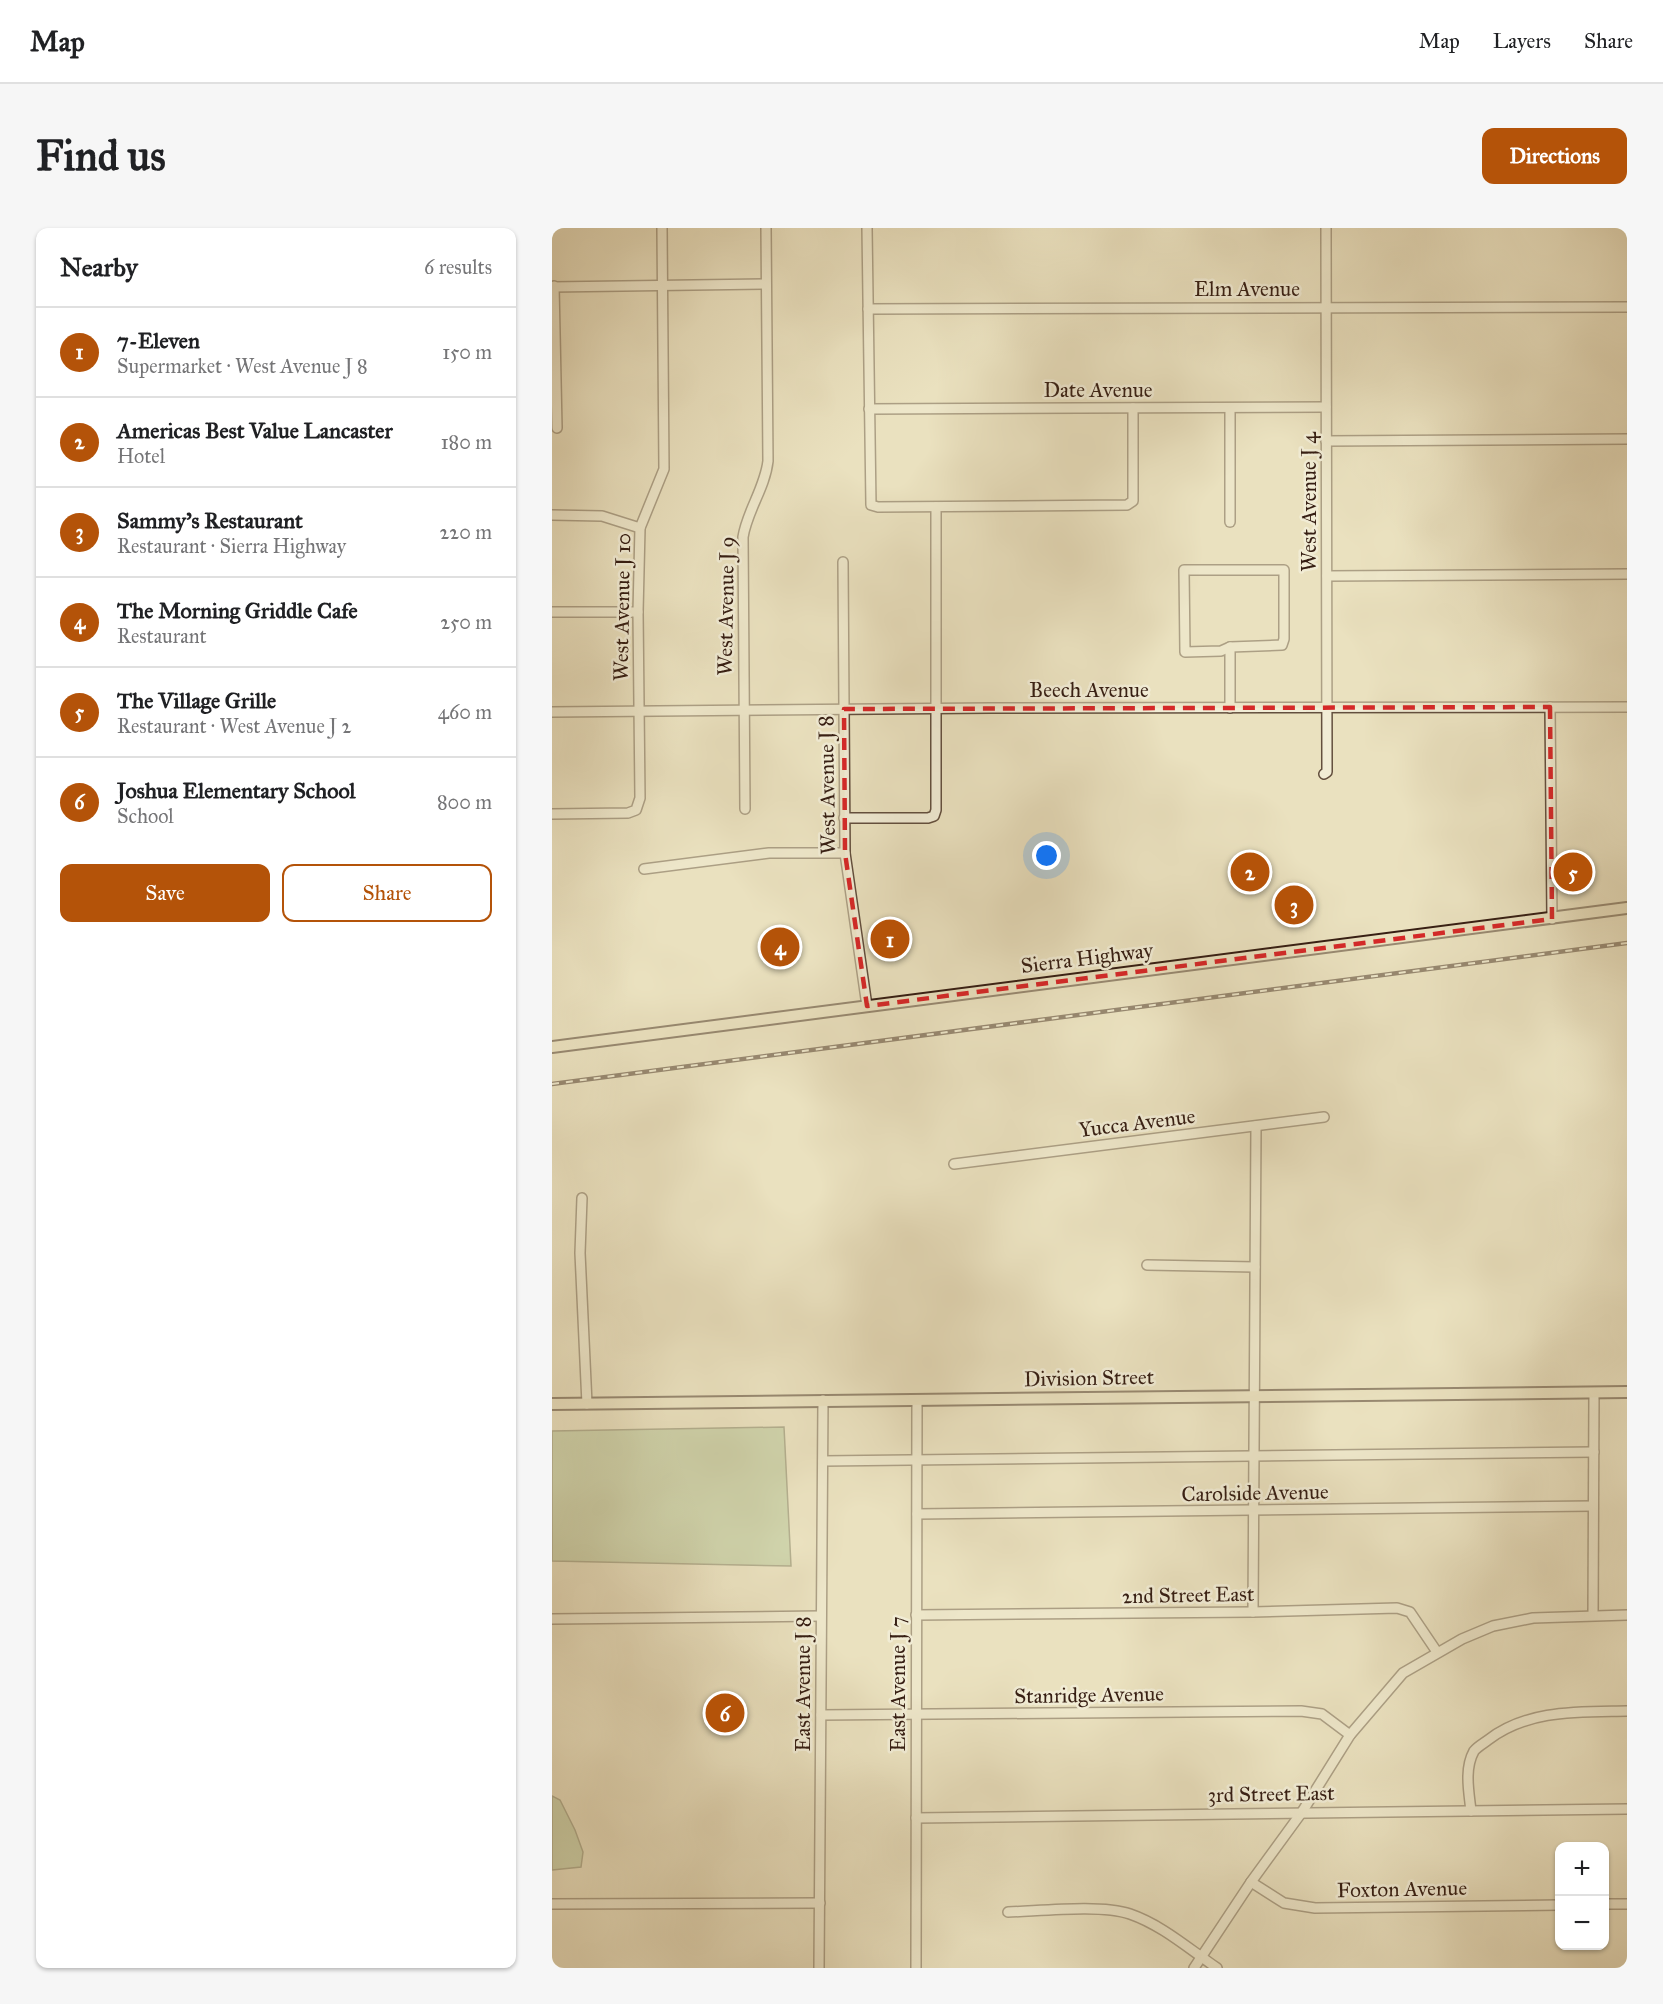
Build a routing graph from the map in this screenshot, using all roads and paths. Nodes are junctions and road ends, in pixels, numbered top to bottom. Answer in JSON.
{"nodes":[{"id":1,"x":662,"y":228,"type":"edge"},
{"id":2,"x":766,"y":228,"type":"edge"},
{"id":3,"x":867,"y":228,"type":"edge"},
{"id":4,"x":1326,"y":228,"type":"edge"},
{"id":5,"x":766,"y":284,"type":"junction"},
{"id":6,"x":662,"y":285,"type":"junction"},
{"id":7,"x":553,"y":286,"type":"edge"},
{"id":8,"x":1326,"y":306,"type":"junction"},
{"id":9,"x":1627,"y":306,"type":"edge"},
{"id":10,"x":868,"y":309,"type":"junction"},
{"id":11,"x":1326,"y":407,"type":"junction"},
{"id":12,"x":1133,"y":408,"type":"junction"},
{"id":13,"x":1230,"y":408,"type":"junction"},
{"id":14,"x":869,"y":409,"type":"junction"},
{"id":15,"x":556,"y":428,"type":"dead end"},
{"id":16,"x":1627,"y":440,"type":"edge"},
{"id":17,"x":1326,"y":441,"type":"junction"},
{"id":18,"x":936,"y":507,"type":"junction"},
{"id":19,"x":552,"y":515,"type":"edge"},
{"id":20,"x":1230,"y":522,"type":"dead end"},
{"id":21,"x":640,"y":528,"type":"junction"},
{"id":22,"x":843,"y":562,"type":"dead end"},
{"id":23,"x":1627,"y":574,"type":"edge"},
{"id":24,"x":1327,"y":576,"type":"junction"},
{"id":25,"x":552,"y":612,"type":"edge"},
{"id":26,"x":638,"y":612,"type":"junction"},
{"id":27,"x":1230,"y":647,"type":"junction"},
{"id":28,"x":1327,"y":707,"type":"junction"},
{"id":29,"x":1550,"y":707,"type":"junction"},
{"id":30,"x":1627,"y":707,"type":"edge"},
{"id":31,"x":1230,"y":708,"type":"junction"},
{"id":32,"x":843,"y":709,"type":"junction"},
{"id":33,"x":934,"y":709,"type":"junction"},
{"id":34,"x":639,"y":711,"type":"junction"},
{"id":35,"x":743,"y":711,"type":"junction"},
{"id":36,"x":552,"y":712,"type":"edge"},
{"id":37,"x":1324,"y":774,"type":"dead end"},
{"id":38,"x":745,"y":809,"type":"dead end"},
{"id":39,"x":552,"y":814,"type":"edge"},
{"id":40,"x":844,"y":818,"type":"junction"},
{"id":41,"x":844,"y":853,"type":"junction"},
{"id":42,"x":644,"y":869,"type":"dead end"},
{"id":43,"x":1627,"y":909,"type":"edge"},
{"id":44,"x":1552,"y":919,"type":"junction"},
{"id":45,"x":867,"y":1006,"type":"junction"},
{"id":46,"x":552,"y":1047,"type":"edge"},
{"id":47,"x":1324,"y":1117,"type":"dead end"},
{"id":48,"x":1256,"y":1126,"type":"junction"},
{"id":49,"x":954,"y":1164,"type":"dead end"},
{"id":50,"x":582,"y":1197,"type":"dead end"},
{"id":51,"x":1147,"y":1265,"type":"dead end"},
{"id":52,"x":1254,"y":1267,"type":"junction"},
{"id":53,"x":1627,"y":1392,"type":"edge"},
{"id":54,"x":1594,"y":1393,"type":"junction"},
{"id":55,"x":1255,"y":1395,"type":"junction"},
{"id":56,"x":824,"y":1400,"type":"junction"},
{"id":57,"x":917,"y":1400,"type":"junction"},
{"id":58,"x":552,"y":1404,"type":"edge"},
{"id":59,"x":587,"y":1404,"type":"junction"},
{"id":60,"x":1594,"y":1452,"type":"junction"},
{"id":61,"x":1255,"y":1456,"type":"junction"},
{"id":62,"x":917,"y":1460,"type":"junction"},
{"id":63,"x":823,"y":1461,"type":"junction"},
{"id":64,"x":1593,"y":1506,"type":"junction"},
{"id":65,"x":1255,"y":1511,"type":"junction"},
{"id":66,"x":917,"y":1514,"type":"junction"},
{"id":67,"x":1253,"y":1612,"type":"junction"},
{"id":68,"x":916,"y":1615,"type":"junction"},
{"id":69,"x":1593,"y":1615,"type":"junction"},
{"id":70,"x":1627,"y":1615,"type":"edge"},
{"id":71,"x":821,"y":1616,"type":"junction"},
{"id":72,"x":552,"y":1619,"type":"edge"},
{"id":73,"x":1437,"y":1652,"type":"junction"},
{"id":74,"x":1627,"y":1711,"type":"edge"},
{"id":75,"x":821,"y":1715,"type":"junction"},
{"id":76,"x":916,"y":1715,"type":"junction"},
{"id":77,"x":1350,"y":1735,"type":"junction"},
{"id":78,"x":1627,"y":1809,"type":"edge"},
{"id":79,"x":1471,"y":1811,"type":"junction"},
{"id":80,"x":1302,"y":1812,"type":"junction"},
{"id":81,"x":916,"y":1818,"type":"junction"},
{"id":82,"x":1251,"y":1882,"type":"junction"},
{"id":83,"x":820,"y":1903,"type":"junction"},
{"id":84,"x":1609,"y":1904,"type":"edge"},
{"id":85,"x":1627,"y":1904,"type":"edge"},
{"id":86,"x":552,"y":1905,"type":"edge"},
{"id":87,"x":1555,"y":1905,"type":"edge"},
{"id":88,"x":1008,"y":1912,"type":"dead end"},
{"id":89,"x":1202,"y":1958,"type":"junction"},
{"id":90,"x":819,"y":1968,"type":"edge"},
{"id":91,"x":916,"y":1968,"type":"edge"},
{"id":92,"x":1194,"y":1968,"type":"edge"},
{"id":93,"x":1217,"y":1968,"type":"edge"}],
"edges":[{"from":1,"to":6,"type":"street","name":"West Avenue J 10"},
{"from":2,"to":5,"type":"street","name":"West Avenue J 9"},
{"from":3,"to":10,"type":"street"},
{"from":4,"to":8,"type":"street","name":"West Avenue J 4"},
{"from":5,"to":6,"type":"street"},
{"from":5,"to":35,"type":"street","name":"West Avenue J 9"},
{"from":6,"to":7,"type":"street"},
{"from":6,"to":21,"type":"street","name":"West Avenue J 10"},
{"from":7,"to":15,"type":"street"},
{"from":8,"to":9,"type":"street","name":"Elm Avenue"},
{"from":8,"to":10,"type":"street","name":"Elm Avenue"},
{"from":8,"to":11,"type":"street","name":"West Avenue J 4"},
{"from":10,"to":14,"type":"street"},
{"from":11,"to":13,"type":"street","name":"Date Avenue"},
{"from":11,"to":17,"type":"street","name":"West Avenue J 4"},
{"from":12,"to":13,"type":"street","name":"Date Avenue"},
{"from":12,"to":14,"type":"street","name":"Date Avenue"},
{"from":12,"to":18,"type":"street"},
{"from":13,"to":20,"type":"street"},
{"from":14,"to":18,"type":"street"},
{"from":16,"to":17,"type":"street"},
{"from":17,"to":24,"type":"street","name":"West Avenue J 4"},
{"from":18,"to":33,"type":"street"},
{"from":19,"to":21,"type":"street"},
{"from":21,"to":26,"type":"street","name":"West Avenue J 10"},
{"from":22,"to":32,"type":"street","name":"West Avenue J 8"},
{"from":23,"to":24,"type":"street"},
{"from":24,"to":28,"type":"street","name":"West Avenue J 4"},
{"from":25,"to":26,"type":"street"},
{"from":26,"to":34,"type":"street","name":"West Avenue J 10"},
{"from":27,"to":27,"type":"street"},
{"from":27,"to":31,"type":"street"},
{"from":28,"to":29,"type":"street","name":"Beech Avenue"},
{"from":28,"to":31,"type":"street","name":"Beech Avenue"},
{"from":28,"to":37,"type":"street","name":"West Avenue J 4"},
{"from":29,"to":30,"type":"street","name":"Beech Avenue"},
{"from":29,"to":44,"type":"street"},
{"from":31,"to":33,"type":"street","name":"Beech Avenue"},
{"from":32,"to":33,"type":"street","name":"Beech Avenue"},
{"from":32,"to":35,"type":"street","name":"Beech Avenue"},
{"from":32,"to":40,"type":"street","name":"West Avenue J 8"},
{"from":33,"to":40,"type":"street"},
{"from":34,"to":35,"type":"street","name":"Beech Avenue"},
{"from":34,"to":36,"type":"street","name":"Beech Avenue"},
{"from":34,"to":39,"type":"street","name":"West Avenue J 10"},
{"from":35,"to":38,"type":"street","name":"West Avenue J 9"},
{"from":40,"to":41,"type":"street","name":"West Avenue J 8"},
{"from":41,"to":42,"type":"street"},
{"from":41,"to":45,"type":"street","name":"West Avenue J 8"},
{"from":43,"to":44,"type":"main road","name":"Sierra Highway"},
{"from":44,"to":45,"type":"main road","name":"Sierra Highway"},
{"from":45,"to":46,"type":"main road","name":"Sierra Highway"},
{"from":47,"to":48,"type":"street","name":"Yucca Avenue"},
{"from":48,"to":49,"type":"street","name":"Yucca Avenue"},
{"from":48,"to":52,"type":"street"},
{"from":50,"to":59,"type":"street"},
{"from":51,"to":52,"type":"street"},
{"from":52,"to":55,"type":"street"},
{"from":53,"to":54,"type":"main road","name":"Division Street"},
{"from":54,"to":55,"type":"main road","name":"Division Street"},
{"from":54,"to":60,"type":"street"},
{"from":55,"to":57,"type":"main road","name":"Division Street"},
{"from":55,"to":61,"type":"street"},
{"from":56,"to":57,"type":"main road","name":"Division Street"},
{"from":56,"to":59,"type":"main road","name":"Division Street"},
{"from":56,"to":63,"type":"street","name":"East Avenue J 8"},
{"from":57,"to":62,"type":"street","name":"East Avenue J 7"},
{"from":58,"to":59,"type":"main road","name":"Division Street"},
{"from":60,"to":61,"type":"street"},
{"from":60,"to":64,"type":"street"},
{"from":61,"to":62,"type":"street"},
{"from":61,"to":65,"type":"street"},
{"from":62,"to":63,"type":"street"},
{"from":62,"to":66,"type":"street","name":"East Avenue J 7"},
{"from":63,"to":71,"type":"street","name":"East Avenue J 8"},
{"from":64,"to":65,"type":"street","name":"Carolside Avenue"},
{"from":64,"to":69,"type":"street"},
{"from":65,"to":66,"type":"street","name":"Carolside Avenue"},
{"from":65,"to":67,"type":"street"},
{"from":66,"to":68,"type":"street","name":"East Avenue J 7"},
{"from":67,"to":68,"type":"street","name":"2nd Street East"},
{"from":67,"to":73,"type":"street","name":"2nd Street East"},
{"from":68,"to":76,"type":"street","name":"East Avenue J 7"},
{"from":69,"to":70,"type":"street"},
{"from":69,"to":73,"type":"street"},
{"from":71,"to":72,"type":"street"},
{"from":71,"to":75,"type":"street","name":"East Avenue J 8"},
{"from":73,"to":77,"type":"street"},
{"from":74,"to":79,"type":"street"},
{"from":75,"to":76,"type":"street","name":"Stanridge Avenue"},
{"from":75,"to":83,"type":"street","name":"East Avenue J 8"},
{"from":76,"to":77,"type":"street","name":"Stanridge Avenue"},
{"from":76,"to":81,"type":"street","name":"East Avenue J 7"},
{"from":77,"to":80,"type":"street"},
{"from":78,"to":79,"type":"street","name":"3rd Street East"},
{"from":79,"to":80,"type":"street","name":"3rd Street East"},
{"from":80,"to":81,"type":"street","name":"3rd Street East"},
{"from":80,"to":82,"type":"street"},
{"from":81,"to":91,"type":"street","name":"East Avenue J 7"},
{"from":82,"to":87,"type":"street","name":"Foxton Avenue"},
{"from":82,"to":89,"type":"street"},
{"from":83,"to":86,"type":"street"},
{"from":83,"to":90,"type":"street","name":"East Avenue J 8"},
{"from":84,"to":85,"type":"street"},
{"from":88,"to":89,"type":"street"},
{"from":89,"to":92,"type":"street"},
{"from":89,"to":93,"type":"street"}]}
